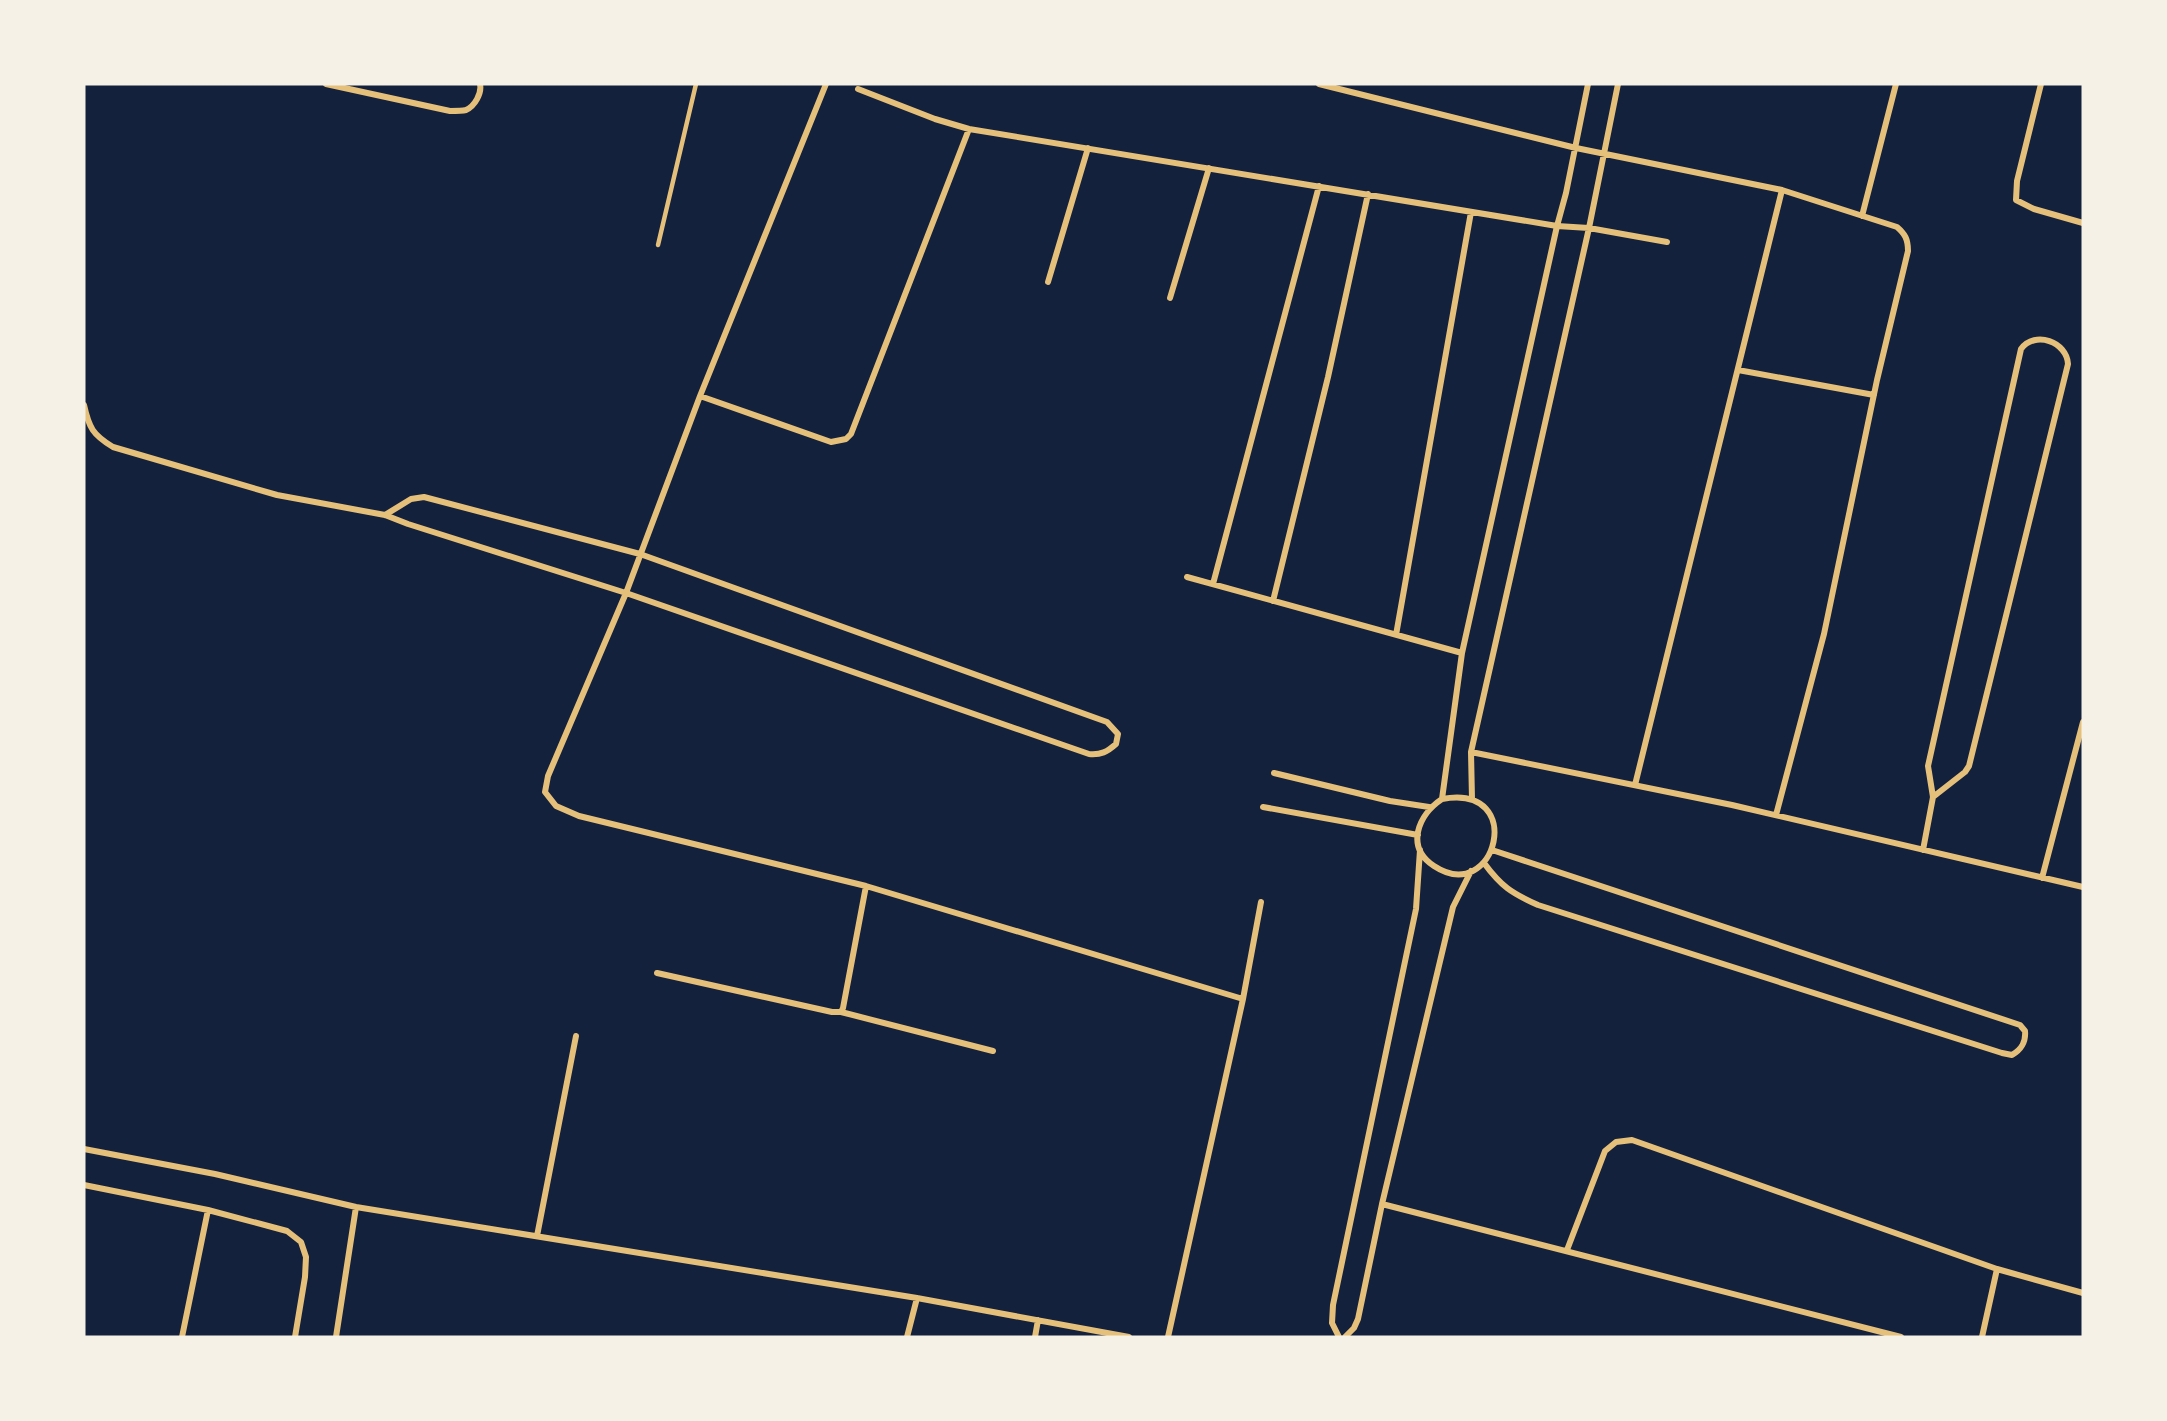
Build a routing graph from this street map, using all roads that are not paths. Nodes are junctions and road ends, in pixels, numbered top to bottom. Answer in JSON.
{"nodes":[{"id":1,"x":326,"y":84,"type":"edge"},
{"id":2,"x":480,"y":84,"type":"edge"},
{"id":3,"x":696,"y":84,"type":"edge"},
{"id":4,"x":826,"y":84,"type":"edge"},
{"id":5,"x":1319,"y":84,"type":"edge"},
{"id":6,"x":1588,"y":84,"type":"edge"},
{"id":7,"x":1618,"y":84,"type":"edge"},
{"id":8,"x":1896,"y":84,"type":"edge"},
{"id":9,"x":2041,"y":84,"type":"edge"},
{"id":10,"x":858,"y":89,"type":"dead end"},
{"id":11,"x":969,"y":129,"type":"junction"},
{"id":12,"x":1088,"y":148,"type":"junction"},
{"id":13,"x":1576,"y":148,"type":"junction"},
{"id":14,"x":1604,"y":153,"type":"junction"},
{"id":15,"x":1209,"y":168,"type":"junction"},
{"id":16,"x":1319,"y":186,"type":"junction"},
{"id":17,"x":1782,"y":189,"type":"junction"},
{"id":18,"x":1368,"y":194,"type":"junction"},
{"id":19,"x":1471,"y":212,"type":"junction"},
{"id":20,"x":1862,"y":216,"type":"junction"},
{"id":21,"x":2083,"y":224,"type":"edge"},
{"id":22,"x":1557,"y":226,"type":"junction"},
{"id":23,"x":1589,"y":228,"type":"junction"},
{"id":24,"x":1667,"y":242,"type":"dead end"},
{"id":25,"x":658,"y":245,"type":"dead end"},
{"id":26,"x":1048,"y":282,"type":"dead end"},
{"id":27,"x":1170,"y":298,"type":"dead end"},
{"id":28,"x":1738,"y":370,"type":"junction"},
{"id":29,"x":1874,"y":395,"type":"junction"},
{"id":30,"x":700,"y":396,"type":"junction"},
{"id":31,"x":84,"y":405,"type":"edge"},
{"id":32,"x":85,"y":414,"type":"edge"},
{"id":33,"x":386,"y":515,"type":"junction"},
{"id":34,"x":640,"y":554,"type":"junction"},
{"id":35,"x":1187,"y":577,"type":"dead end"},
{"id":36,"x":1213,"y":584,"type":"junction"},
{"id":37,"x":626,"y":593,"type":"junction"},
{"id":38,"x":1273,"y":601,"type":"junction"},
{"id":39,"x":1396,"y":635,"type":"junction"},
{"id":40,"x":1462,"y":653,"type":"junction"},
{"id":41,"x":2083,"y":722,"type":"edge"},
{"id":42,"x":1471,"y":752,"type":"junction"},
{"id":43,"x":1274,"y":773,"type":"dead end"},
{"id":44,"x":1635,"y":785,"type":"junction"},
{"id":45,"x":1932,"y":797,"type":"junction"},
{"id":46,"x":1442,"y":799,"type":"junction"},
{"id":47,"x":1472,"y":799,"type":"junction"},
{"id":48,"x":1263,"y":807,"type":"dead end"},
{"id":49,"x":1429,"y":807,"type":"junction"},
{"id":50,"x":1776,"y":815,"type":"junction"},
{"id":51,"x":1418,"y":835,"type":"junction"},
{"id":52,"x":1420,"y":850,"type":"junction"},
{"id":53,"x":1492,"y":850,"type":"junction"},
{"id":54,"x":1923,"y":850,"type":"junction"},
{"id":55,"x":1484,"y":863,"type":"junction"},
{"id":56,"x":1471,"y":871,"type":"junction"},
{"id":57,"x":2042,"y":878,"type":"junction"},
{"id":58,"x":866,"y":886,"type":"junction"},
{"id":59,"x":2083,"y":887,"type":"edge"},
{"id":60,"x":1261,"y":902,"type":"dead end"},
{"id":61,"x":657,"y":973,"type":"dead end"},
{"id":62,"x":1243,"y":999,"type":"junction"},
{"id":63,"x":841,"y":1012,"type":"junction"},
{"id":64,"x":576,"y":1036,"type":"dead end"},
{"id":65,"x":993,"y":1051,"type":"dead end"},
{"id":66,"x":84,"y":1149,"type":"edge"},
{"id":67,"x":84,"y":1185,"type":"edge"},
{"id":68,"x":1382,"y":1204,"type":"junction"},
{"id":69,"x":356,"y":1207,"type":"junction"},
{"id":70,"x":208,"y":1210,"type":"junction"},
{"id":71,"x":537,"y":1236,"type":"junction"},
{"id":72,"x":1567,"y":1250,"type":"junction"},
{"id":73,"x":1997,"y":1269,"type":"junction"},
{"id":74,"x":2083,"y":1293,"type":"edge"},
{"id":75,"x":917,"y":1298,"type":"junction"},
{"id":76,"x":1038,"y":1320,"type":"junction"},
{"id":77,"x":182,"y":1337,"type":"edge"},
{"id":78,"x":295,"y":1337,"type":"edge"},
{"id":79,"x":336,"y":1337,"type":"edge"},
{"id":80,"x":907,"y":1337,"type":"edge"},
{"id":81,"x":1035,"y":1337,"type":"edge"},
{"id":82,"x":1129,"y":1337,"type":"edge"},
{"id":83,"x":1168,"y":1337,"type":"edge"},
{"id":84,"x":1339,"y":1337,"type":"edge"},
{"id":85,"x":1345,"y":1337,"type":"edge"},
{"id":86,"x":1901,"y":1337,"type":"edge"},
{"id":87,"x":1982,"y":1337,"type":"edge"}],
"edges":[{"from":1,"to":2,"type":"street"},
{"from":3,"to":25,"type":"lane"},
{"from":4,"to":30,"type":"street"},
{"from":5,"to":13,"type":"street"},
{"from":6,"to":13,"type":"street"},
{"from":7,"to":14,"type":"street"},
{"from":8,"to":20,"type":"street"},
{"from":9,"to":21,"type":"street"},
{"from":10,"to":11,"type":"street"},
{"from":11,"to":12,"type":"street"},
{"from":11,"to":30,"type":"street"},
{"from":12,"to":15,"type":"street"},
{"from":12,"to":26,"type":"street"},
{"from":13,"to":14,"type":"street"},
{"from":13,"to":22,"type":"street"},
{"from":14,"to":17,"type":"street"},
{"from":14,"to":23,"type":"street"},
{"from":15,"to":16,"type":"street"},
{"from":15,"to":27,"type":"street"},
{"from":16,"to":18,"type":"street"},
{"from":16,"to":36,"type":"street"},
{"from":17,"to":20,"type":"street"},
{"from":17,"to":28,"type":"street"},
{"from":18,"to":19,"type":"street"},
{"from":18,"to":38,"type":"street"},
{"from":19,"to":22,"type":"street"},
{"from":19,"to":39,"type":"street"},
{"from":20,"to":29,"type":"street"},
{"from":22,"to":23,"type":"street"},
{"from":22,"to":40,"type":"street"},
{"from":23,"to":24,"type":"street"},
{"from":23,"to":42,"type":"street"},
{"from":28,"to":29,"type":"street"},
{"from":28,"to":44,"type":"street"},
{"from":29,"to":50,"type":"street"},
{"from":30,"to":34,"type":"street"},
{"from":31,"to":32,"type":"street"},
{"from":32,"to":33,"type":"street"},
{"from":33,"to":34,"type":"street"},
{"from":33,"to":37,"type":"street"},
{"from":34,"to":37,"type":"street"},
{"from":34,"to":37,"type":"street"},
{"from":35,"to":36,"type":"street"},
{"from":36,"to":38,"type":"street"},
{"from":37,"to":58,"type":"street"},
{"from":38,"to":39,"type":"street"},
{"from":39,"to":40,"type":"street"},
{"from":40,"to":46,"type":"street"},
{"from":41,"to":57,"type":"street"},
{"from":42,"to":44,"type":"street"},
{"from":42,"to":47,"type":"street"},
{"from":43,"to":49,"type":"street"},
{"from":44,"to":50,"type":"street"},
{"from":45,"to":45,"type":"street"},
{"from":45,"to":54,"type":"street"},
{"from":46,"to":47,"type":"street"},
{"from":46,"to":49,"type":"street"},
{"from":47,"to":53,"type":"street"},
{"from":48,"to":51,"type":"street"},
{"from":49,"to":51,"type":"street"},
{"from":50,"to":54,"type":"street"},
{"from":51,"to":52,"type":"street"},
{"from":52,"to":56,"type":"street"},
{"from":52,"to":84,"type":"street"},
{"from":53,"to":55,"type":"street"},
{"from":53,"to":55,"type":"street"},
{"from":54,"to":57,"type":"street"},
{"from":55,"to":56,"type":"street"},
{"from":56,"to":68,"type":"street"},
{"from":57,"to":59,"type":"street"},
{"from":58,"to":62,"type":"street"},
{"from":58,"to":63,"type":"street"},
{"from":60,"to":62,"type":"street"},
{"from":61,"to":63,"type":"street"},
{"from":62,"to":83,"type":"street"},
{"from":63,"to":65,"type":"street"},
{"from":64,"to":71,"type":"street"},
{"from":66,"to":69,"type":"street"},
{"from":67,"to":70,"type":"street"},
{"from":68,"to":72,"type":"street"},
{"from":68,"to":85,"type":"street"},
{"from":69,"to":71,"type":"street"},
{"from":69,"to":79,"type":"street"},
{"from":70,"to":77,"type":"street"},
{"from":70,"to":78,"type":"street"},
{"from":71,"to":75,"type":"street"},
{"from":72,"to":73,"type":"street"},
{"from":72,"to":86,"type":"street"},
{"from":73,"to":74,"type":"street"},
{"from":73,"to":87,"type":"street"},
{"from":75,"to":76,"type":"street"},
{"from":75,"to":80,"type":"street"},
{"from":76,"to":81,"type":"street"},
{"from":76,"to":82,"type":"street"}]}
